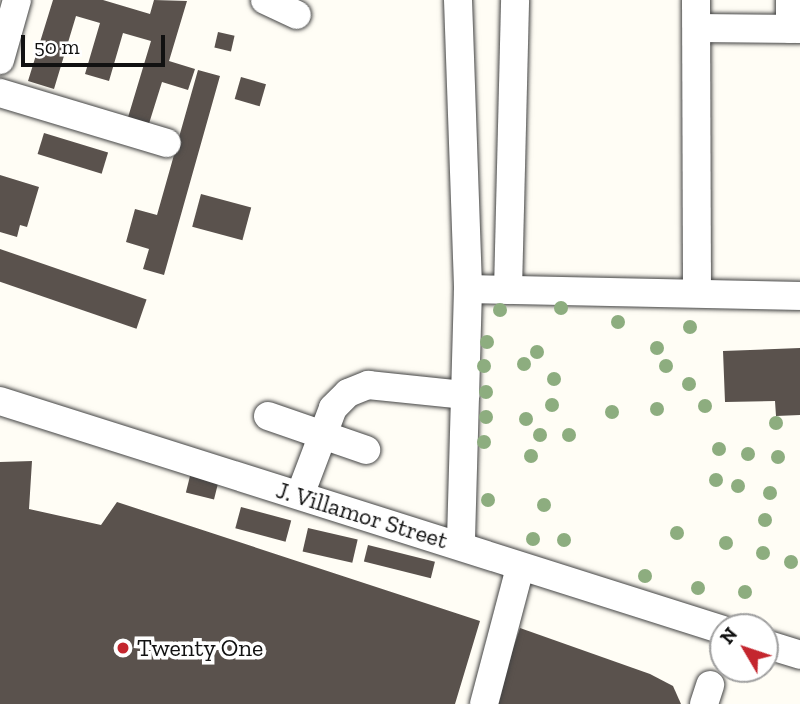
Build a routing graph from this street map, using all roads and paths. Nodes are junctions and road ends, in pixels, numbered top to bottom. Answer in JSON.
{"nodes":[{"id":1,"x":17,"y":0,"type":"edge"},
{"id":2,"x":264,"y":0,"type":"edge"},
{"id":3,"x":458,"y":0,"type":"edge"},
{"id":4,"x":515,"y":0,"type":"edge"},
{"id":5,"x":696,"y":0,"type":"edge"},
{"id":6,"x":790,"y":0,"type":"edge"},
{"id":7,"x":297,"y":15,"type":"dead end"},
{"id":8,"x":697,"y":28,"type":"junction"},
{"id":9,"x":795,"y":29,"type":"edge"},
{"id":10,"x":0,"y":60,"type":"edge"},
{"id":11,"x":0,"y":93,"type":"edge"},
{"id":12,"x":167,"y":143,"type":"dead end"},
{"id":13,"x":468,"y":289,"type":"junction"},
{"id":14,"x":508,"y":290,"type":"junction"},
{"id":15,"x":697,"y":293,"type":"junction"},
{"id":16,"x":800,"y":296,"type":"edge"},
{"id":17,"x":465,"y":395,"type":"junction"},
{"id":18,"x":0,"y":401,"type":"edge"},
{"id":19,"x":268,"y":416,"type":"dead end"},
{"id":20,"x":323,"y":434,"type":"junction"},
{"id":21,"x":366,"y":450,"type":"dead end"},
{"id":22,"x":300,"y":495,"type":"junction"},
{"id":23,"x":461,"y":546,"type":"junction"},
{"id":24,"x":520,"y":568,"type":"junction"},
{"id":25,"x":709,"y":626,"type":"edge"},
{"id":26,"x":779,"y":649,"type":"edge"},
{"id":27,"x":800,"y":656,"type":"edge"},
{"id":28,"x":484,"y":704,"type":"edge"}],
"edges":[{"from":1,"to":10,"type":"street"},
{"from":2,"to":7,"type":"street"},
{"from":3,"to":13,"type":"street"},
{"from":4,"to":14,"type":"street"},
{"from":5,"to":8,"type":"street"},
{"from":6,"to":9,"type":"street"},
{"from":8,"to":9,"type":"street"},
{"from":8,"to":15,"type":"street"},
{"from":11,"to":12,"type":"street"},
{"from":13,"to":14,"type":"street"},
{"from":13,"to":17,"type":"street"},
{"from":14,"to":15,"type":"street"},
{"from":15,"to":16,"type":"street"},
{"from":17,"to":20,"type":"street"},
{"from":17,"to":23,"type":"street"},
{"from":18,"to":22,"type":"street","name":"J. Villamor Street"},
{"from":19,"to":20,"type":"street"},
{"from":20,"to":21,"type":"street"},
{"from":20,"to":22,"type":"street"},
{"from":22,"to":23,"type":"street","name":"J. Villamor Street"},
{"from":23,"to":24,"type":"street","name":"J. Villamor Street"},
{"from":24,"to":25,"type":"street","name":"J. Villamor Street"},
{"from":24,"to":28,"type":"street"},
{"from":26,"to":27,"type":"street"}]}
